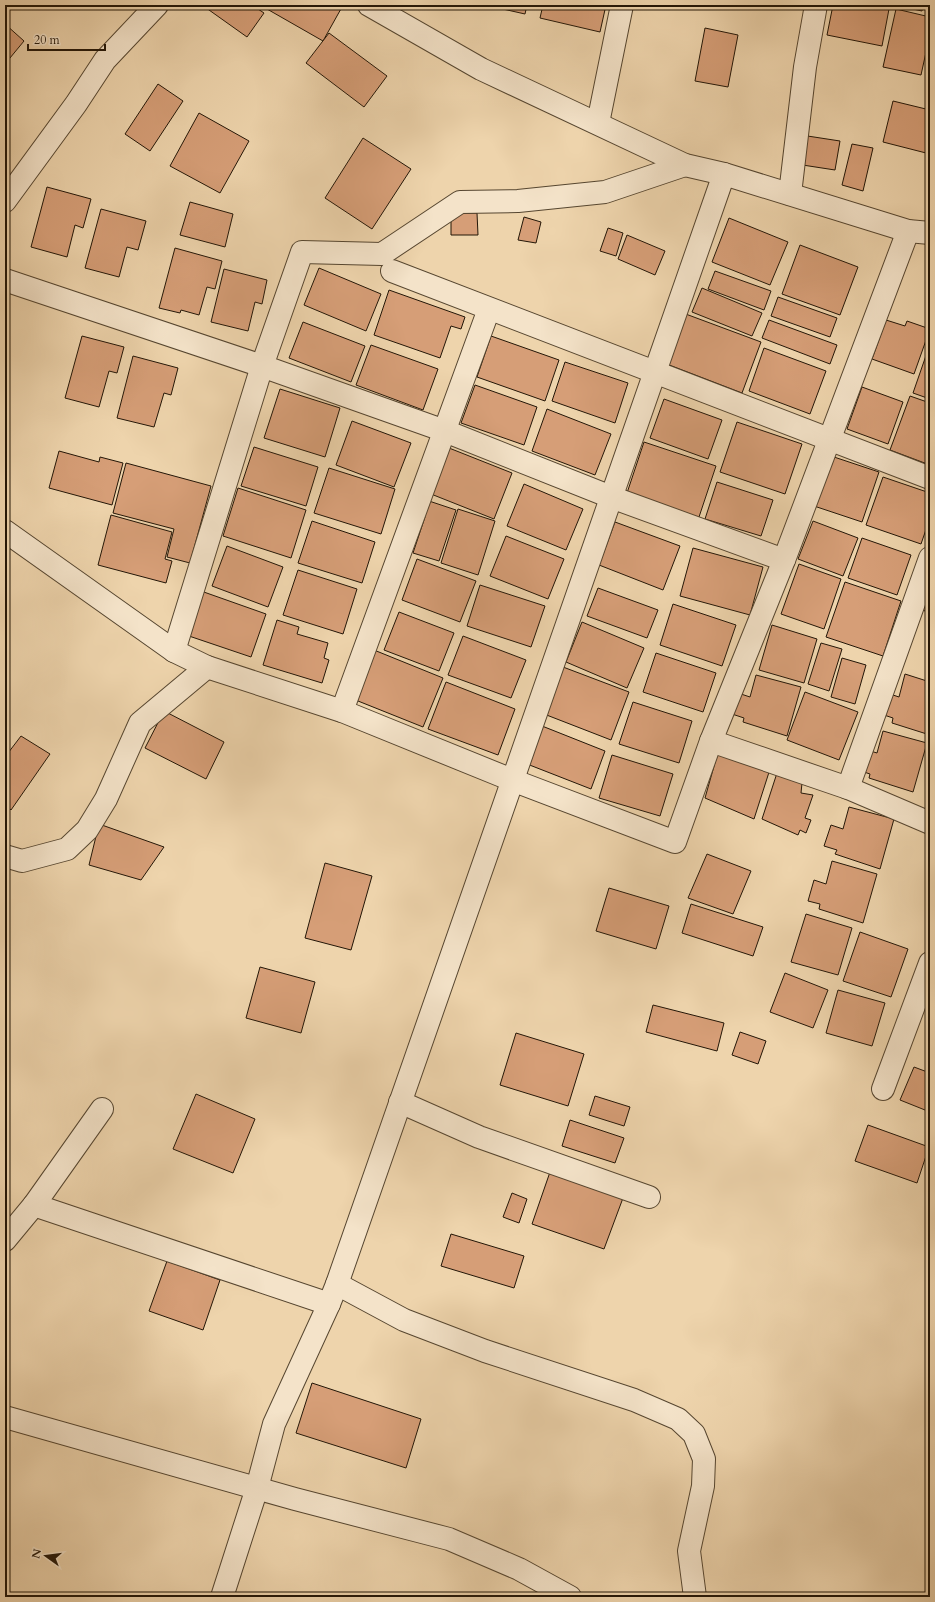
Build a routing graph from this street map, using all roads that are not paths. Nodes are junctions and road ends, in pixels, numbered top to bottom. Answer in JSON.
{"nodes":[{"id":1,"x":157,"y":5,"type":"edge"},
{"id":2,"x":369,"y":5,"type":"edge"},
{"id":3,"x":622,"y":5,"type":"edge"},
{"id":4,"x":816,"y":5,"type":"edge"},
{"id":5,"x":598,"y":123,"type":"junction"},
{"id":6,"x":685,"y":165,"type":"junction"},
{"id":7,"x":724,"y":174,"type":"junction"},
{"id":8,"x":790,"y":194,"type":"junction"},
{"id":9,"x":5,"y":201,"type":"edge"},
{"id":10,"x":908,"y":231,"type":"junction"},
{"id":11,"x":930,"y":233,"type":"edge"},
{"id":12,"x":392,"y":271,"type":"dead end"},
{"id":13,"x":5,"y":280,"type":"edge"},
{"id":14,"x":489,"y":308,"type":"junction"},
{"id":15,"x":262,"y":366,"type":"junction"},
{"id":16,"x":655,"y":371,"type":"junction"},
{"id":17,"x":445,"y":431,"type":"junction"},
{"id":18,"x":829,"y":440,"type":"junction"},
{"id":19,"x":930,"y":478,"type":"edge"},
{"id":20,"x":611,"y":497,"type":"junction"},
{"id":21,"x":5,"y":531,"type":"edge"},
{"id":22,"x":930,"y":558,"type":"edge"},
{"id":23,"x":784,"y":560,"type":"junction"},
{"id":24,"x":174,"y":651,"type":"junction"},
{"id":25,"x":206,"y":667,"type":"junction"},
{"id":26,"x":342,"y":711,"type":"junction"},
{"id":27,"x":711,"y":741,"type":"junction"},
{"id":28,"x":512,"y":780,"type":"junction"},
{"id":29,"x":848,"y":788,"type":"junction"},
{"id":30,"x":930,"y":823,"type":"edge"},
{"id":31,"x":5,"y":856,"type":"edge"},
{"id":32,"x":930,"y":963,"type":"edge"},
{"id":33,"x":883,"y":1089,"type":"dead end"},
{"id":34,"x":400,"y":1102,"type":"junction"},
{"id":35,"x":102,"y":1109,"type":"dead end"},
{"id":36,"x":649,"y":1197,"type":"dead end"},
{"id":37,"x":34,"y":1205,"type":"junction"},
{"id":38,"x":5,"y":1240,"type":"edge"},
{"id":39,"x":333,"y":1294,"type":"junction"},
{"id":40,"x":5,"y":1416,"type":"edge"},
{"id":41,"x":257,"y":1488,"type":"junction"},
{"id":42,"x":222,"y":1597,"type":"edge"},
{"id":43,"x":570,"y":1597,"type":"edge"},
{"id":44,"x":695,"y":1597,"type":"edge"}],
"edges":[{"from":1,"to":9,"type":"street"},
{"from":2,"to":5,"type":"street"},
{"from":3,"to":5,"type":"street"},
{"from":4,"to":8,"type":"street"},
{"from":5,"to":6,"type":"street"},
{"from":6,"to":7,"type":"street"},
{"from":6,"to":15,"type":"street"},
{"from":7,"to":8,"type":"street"},
{"from":7,"to":16,"type":"street"},
{"from":8,"to":10,"type":"street"},
{"from":10,"to":11,"type":"street"},
{"from":10,"to":18,"type":"street"},
{"from":12,"to":14,"type":"street"},
{"from":13,"to":15,"type":"street"},
{"from":14,"to":16,"type":"street"},
{"from":14,"to":17,"type":"street"},
{"from":15,"to":17,"type":"street"},
{"from":15,"to":24,"type":"street"},
{"from":16,"to":18,"type":"street"},
{"from":16,"to":20,"type":"street"},
{"from":17,"to":20,"type":"street"},
{"from":17,"to":26,"type":"street"},
{"from":18,"to":19,"type":"street"},
{"from":18,"to":23,"type":"street"},
{"from":20,"to":23,"type":"street"},
{"from":20,"to":28,"type":"street"},
{"from":21,"to":24,"type":"street"},
{"from":22,"to":29,"type":"street"},
{"from":23,"to":27,"type":"street"},
{"from":24,"to":25,"type":"street"},
{"from":25,"to":26,"type":"street"},
{"from":25,"to":31,"type":"street"},
{"from":26,"to":28,"type":"street"},
{"from":27,"to":28,"type":"street"},
{"from":27,"to":29,"type":"street"},
{"from":28,"to":34,"type":"street"},
{"from":29,"to":30,"type":"street"},
{"from":32,"to":33,"type":"street"},
{"from":34,"to":36,"type":"street"},
{"from":34,"to":39,"type":"street"},
{"from":35,"to":37,"type":"street"},
{"from":37,"to":38,"type":"street"},
{"from":37,"to":39,"type":"street"},
{"from":39,"to":41,"type":"street"},
{"from":39,"to":44,"type":"street"},
{"from":40,"to":41,"type":"street"},
{"from":41,"to":42,"type":"street"},
{"from":41,"to":43,"type":"street"}]}
